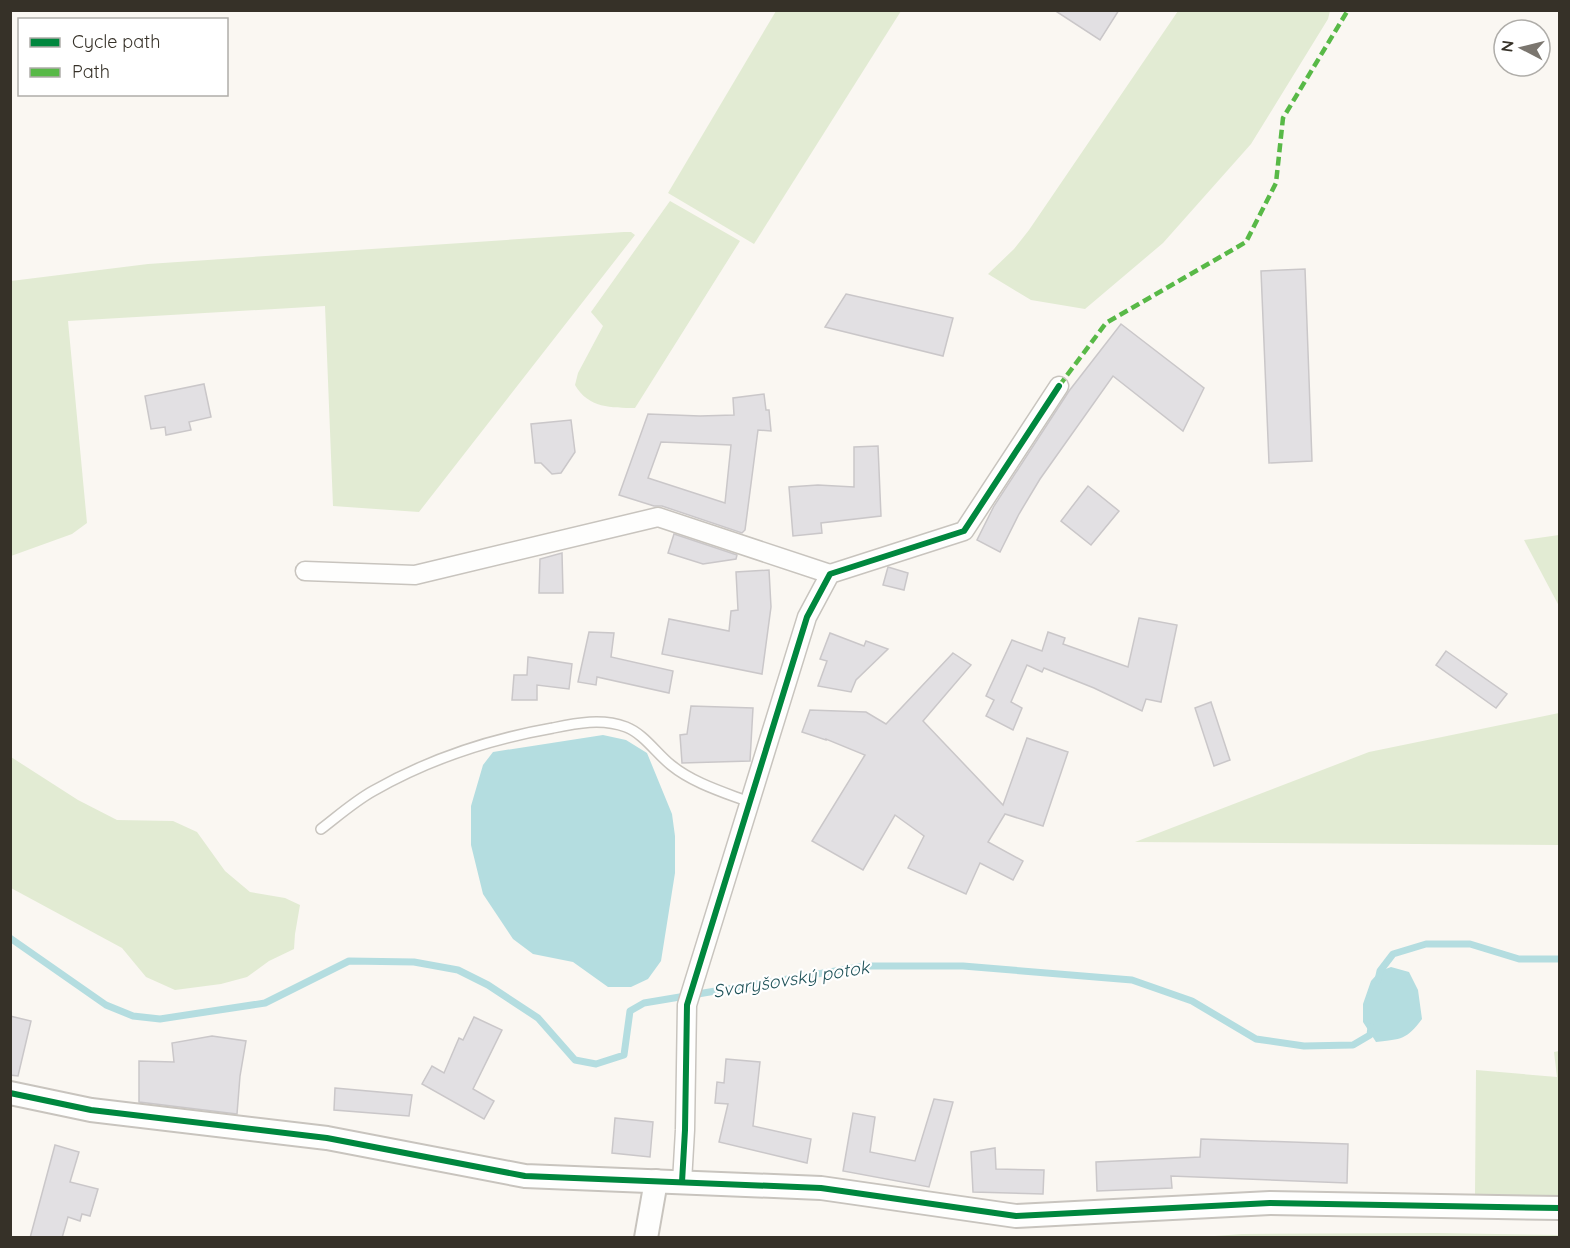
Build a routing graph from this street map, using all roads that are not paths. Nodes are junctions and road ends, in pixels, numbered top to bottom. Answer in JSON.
{"nodes":[{"id":1,"x":1059,"y":386,"type":"dead end"},
{"id":2,"x":305,"y":571,"type":"dead end"},
{"id":3,"x":830,"y":574,"type":"junction"},
{"id":4,"x":749,"y":802,"type":"junction"},
{"id":5,"x":321,"y":829,"type":"dead end"},
{"id":6,"x":10,"y":1093,"type":"edge"},
{"id":7,"x":656,"y":1181,"type":"junction"},
{"id":8,"x":682,"y":1182,"type":"junction"},
{"id":9,"x":1560,"y":1208,"type":"edge"},
{"id":10,"x":646,"y":1238,"type":"edge"}],
"edges":[{"from":1,"to":3,"type":"street"},
{"from":2,"to":3,"type":"street"},
{"from":3,"to":4,"type":"street"},
{"from":4,"to":5,"type":"lane"},
{"from":4,"to":8,"type":"street"},
{"from":6,"to":7,"type":"street"},
{"from":7,"to":8,"type":"street"},
{"from":7,"to":10,"type":"street"},
{"from":8,"to":9,"type":"street"}]}
